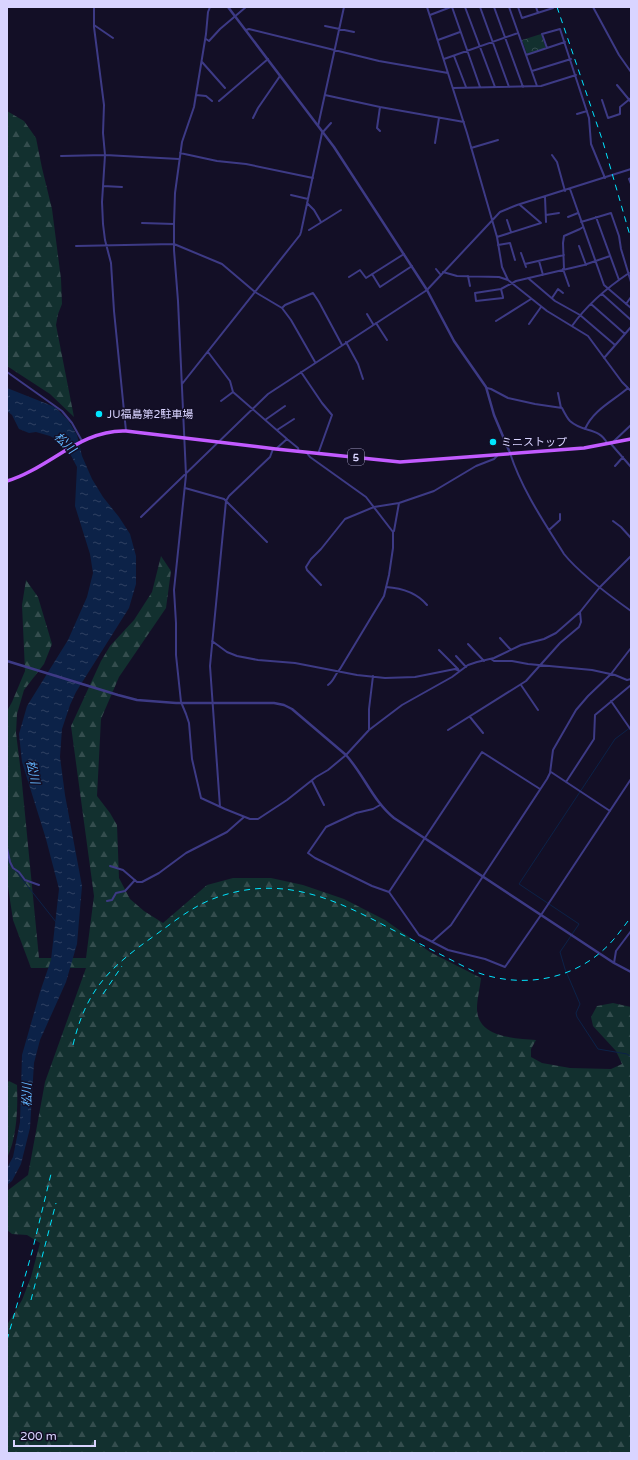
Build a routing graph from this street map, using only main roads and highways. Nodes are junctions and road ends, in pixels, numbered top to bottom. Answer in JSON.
{"nodes":[{"id":1,"x":631,"y":439,"type":"edge"},
{"id":2,"x":7,"y":481,"type":"edge"}],
"edges":[{"from":1,"to":2,"type":"main road","number":"5"}]}
